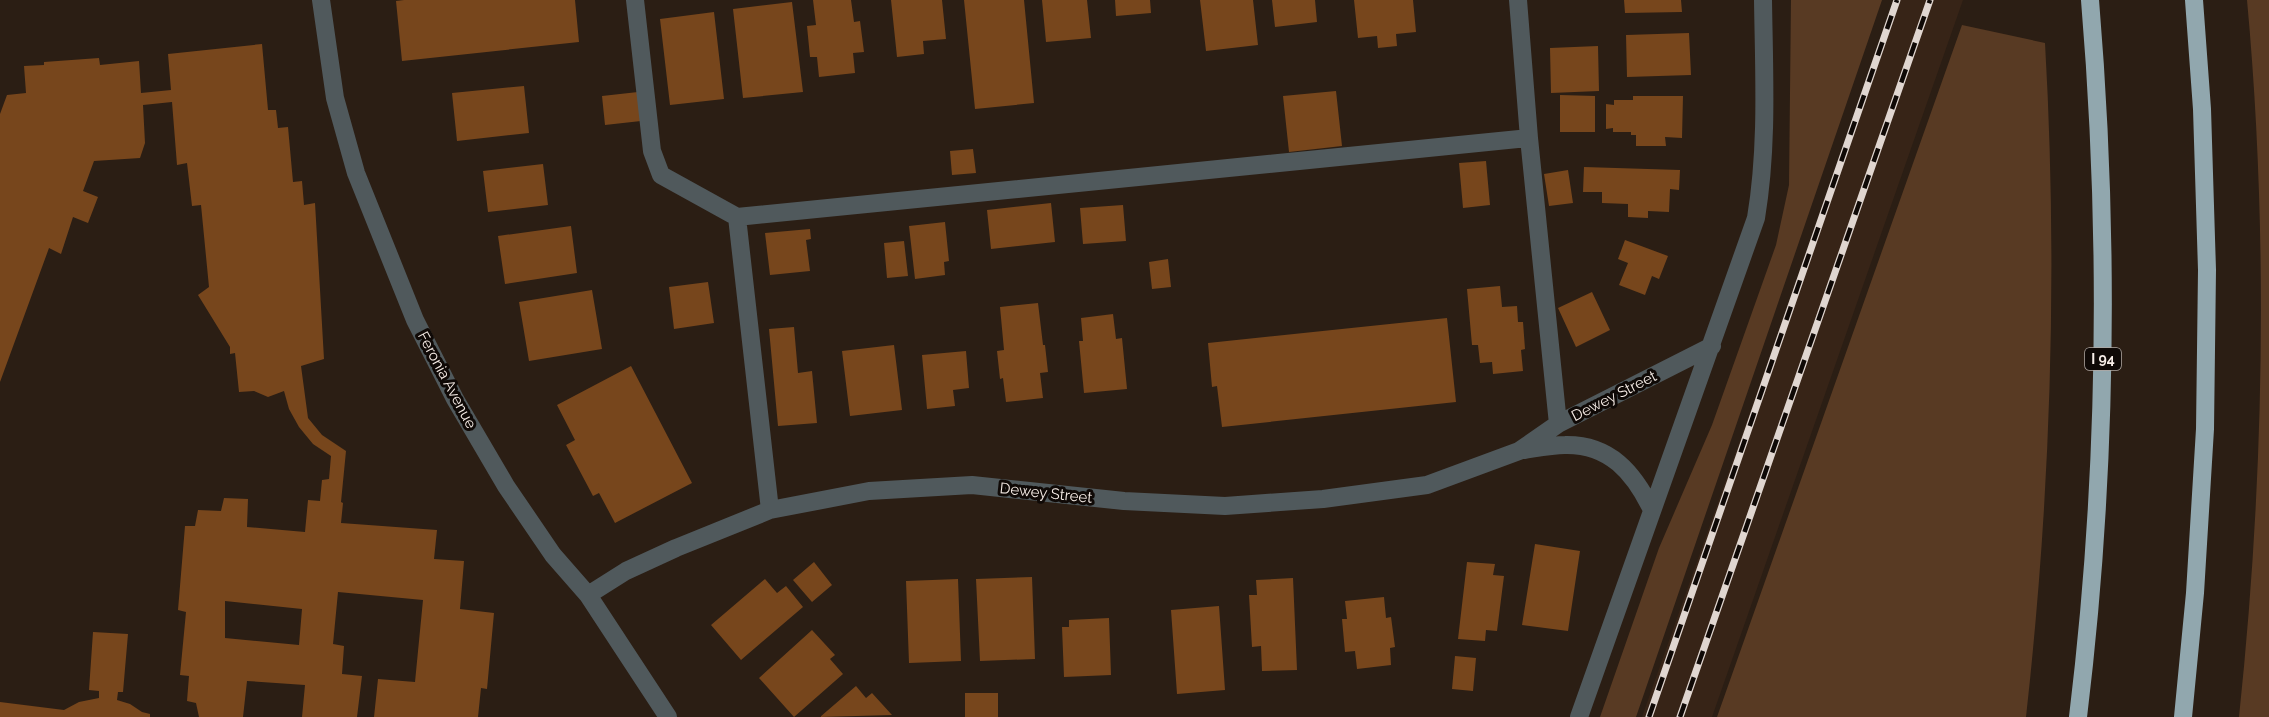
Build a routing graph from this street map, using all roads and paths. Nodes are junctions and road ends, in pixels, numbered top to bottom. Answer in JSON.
{"nodes":[{"id":1,"x":321,"y":0,"type":"edge"},
{"id":2,"x":635,"y":0,"type":"edge"},
{"id":3,"x":1518,"y":0,"type":"edge"},
{"id":4,"x":1763,"y":0,"type":"edge"},
{"id":5,"x":2090,"y":0,"type":"edge"},
{"id":6,"x":2194,"y":0,"type":"edge"},
{"id":7,"x":1528,"y":138,"type":"junction"},
{"id":8,"x":737,"y":217,"type":"junction"},
{"id":9,"x":1712,"y":346,"type":"junction"},
{"id":10,"x":1558,"y":424,"type":"junction"},
{"id":11,"x":1519,"y":451,"type":"junction"},
{"id":12,"x":770,"y":510,"type":"junction"},
{"id":13,"x":1652,"y":510,"type":"junction"},
{"id":14,"x":588,"y":596,"type":"junction"},
{"id":15,"x":668,"y":717,"type":"edge"},
{"id":16,"x":1579,"y":717,"type":"edge"},
{"id":17,"x":2078,"y":717,"type":"edge"},
{"id":18,"x":2183,"y":717,"type":"edge"}],
"edges":[{"from":1,"to":14,"type":"street","name":"Feronia Avenue"},
{"from":2,"to":8,"type":"street"},
{"from":3,"to":7,"type":"street"},
{"from":4,"to":9,"type":"street"},
{"from":5,"to":17,"type":"highway","number":"I 94"},
{"from":6,"to":18,"type":"highway"},
{"from":7,"to":8,"type":"street"},
{"from":7,"to":10,"type":"street"},
{"from":8,"to":12,"type":"street"},
{"from":9,"to":10,"type":"street","name":"Dewey Street"},
{"from":9,"to":13,"type":"street"},
{"from":10,"to":11,"type":"street","name":"Dewey Street"},
{"from":11,"to":12,"type":"street","name":"Dewey Street"},
{"from":11,"to":13,"type":"street","name":"Dewey Street"},
{"from":12,"to":14,"type":"street","name":"Dewey Street"},
{"from":13,"to":16,"type":"street"},
{"from":14,"to":15,"type":"street","name":"Feronia Avenue"}]}
